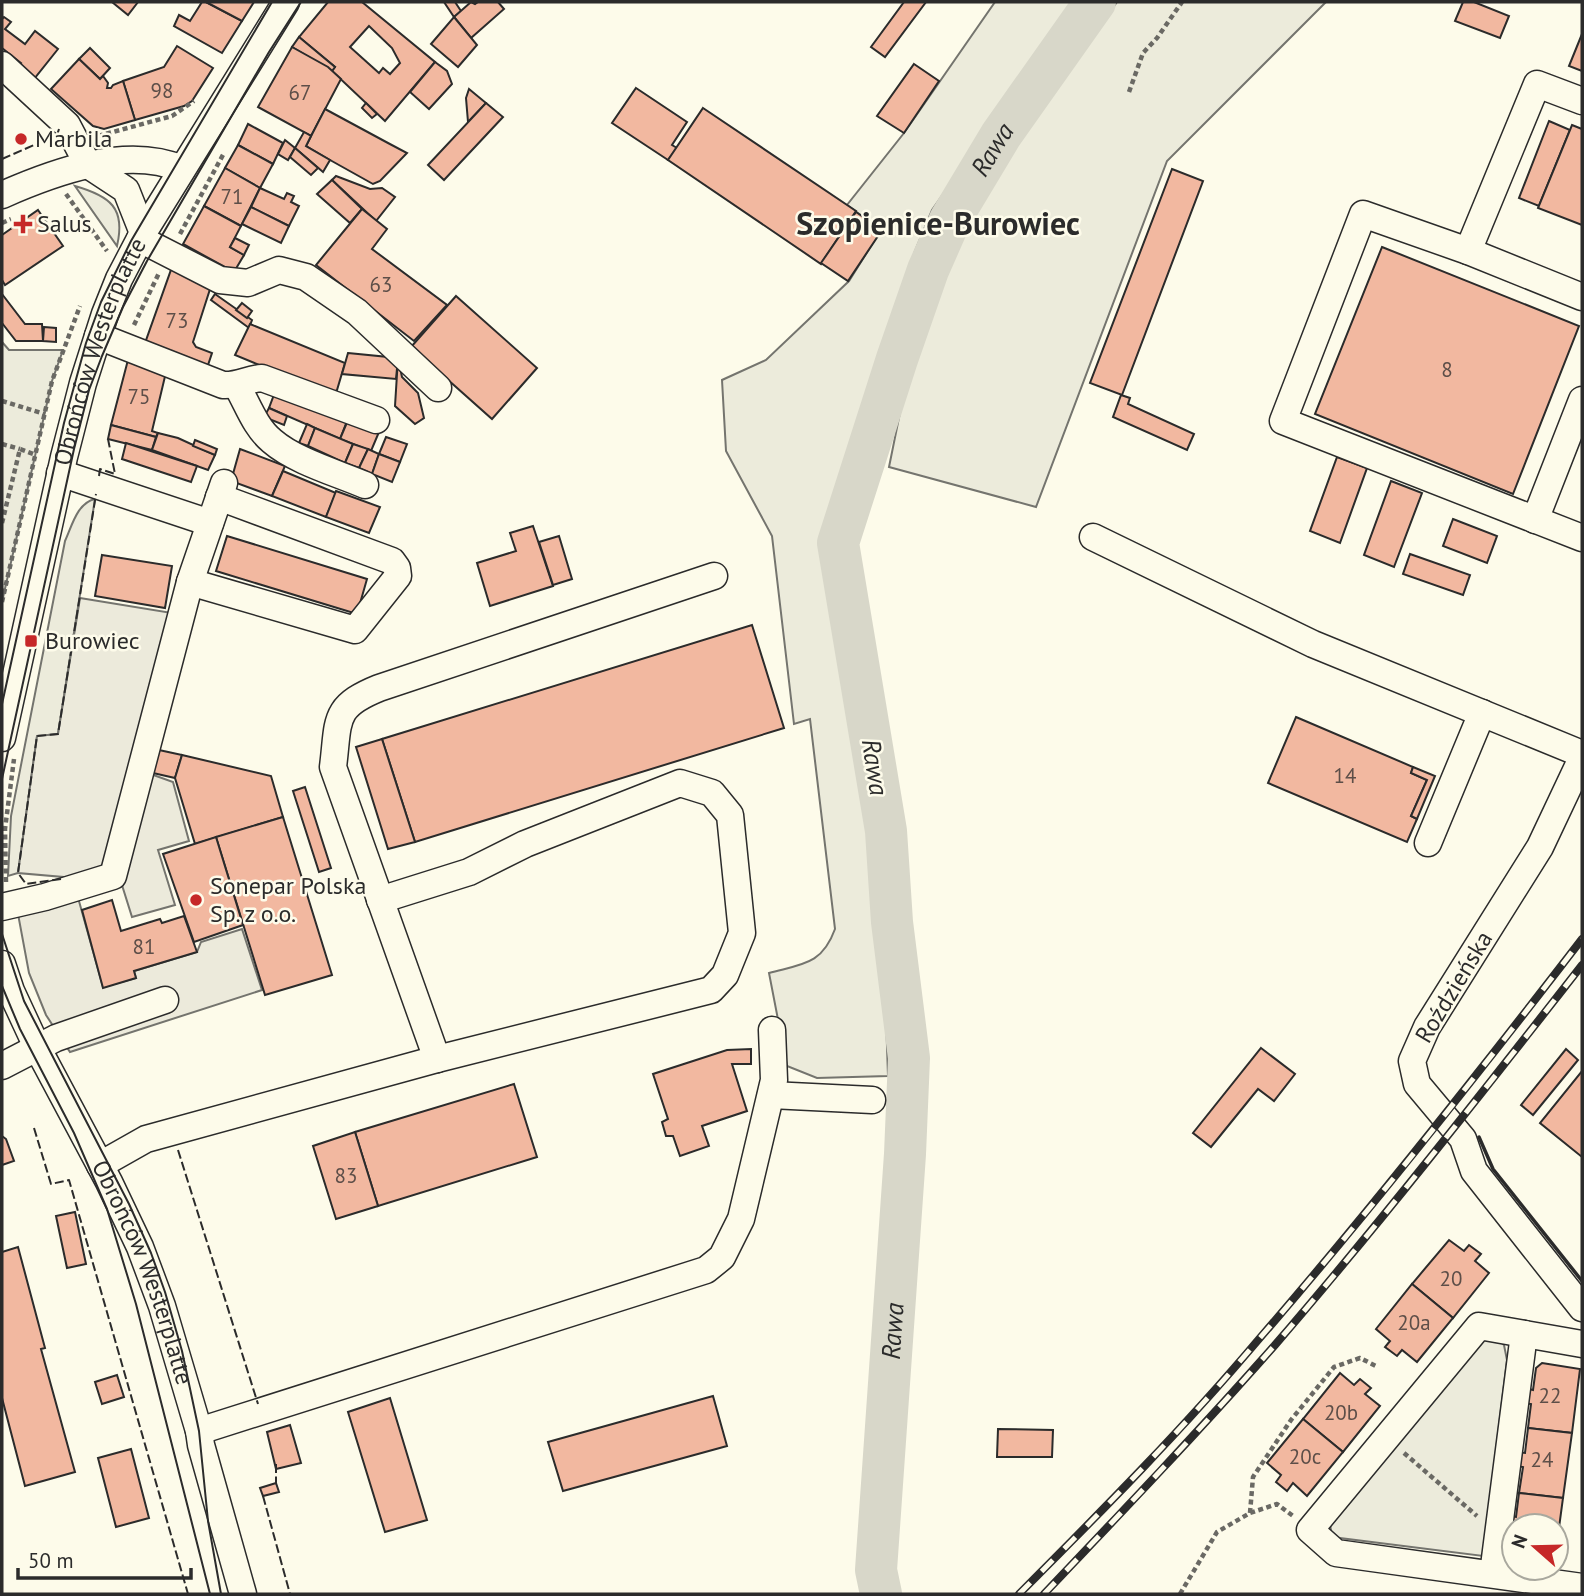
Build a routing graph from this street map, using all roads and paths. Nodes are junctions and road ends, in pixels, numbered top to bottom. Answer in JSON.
{"nodes":[{"id":1,"x":286,"y":2,"type":"edge"},
{"id":2,"x":1181,"y":2,"type":"edge"},
{"id":3,"x":2,"y":65,"type":"edge"},
{"id":4,"x":1129,"y":92,"type":"dead end"},
{"id":5,"x":197,"y":97,"type":"dead end"},
{"id":6,"x":1582,"y":101,"type":"edge"},
{"id":7,"x":83,"y":154,"type":"junction"},
{"id":8,"x":182,"y":169,"type":"junction"},
{"id":9,"x":2,"y":195,"type":"edge"},
{"id":10,"x":58,"y":195,"type":"dead end"},
{"id":11,"x":19,"y":215,"type":"dead end"},
{"id":12,"x":2,"y":223,"type":"edge"},
{"id":13,"x":142,"y":236,"type":"junction"},
{"id":14,"x":1468,"y":251,"type":"junction"},
{"id":15,"x":103,"y":260,"type":"dead end"},
{"id":16,"x":1582,"y":297,"type":"edge"},
{"id":17,"x":82,"y":300,"type":"dead end"},
{"id":18,"x":98,"y":335,"type":"junction"},
{"id":19,"x":237,"y":386,"type":"junction"},
{"id":20,"x":438,"y":388,"type":"dead end"},
{"id":21,"x":1582,"y":400,"type":"edge"},
{"id":22,"x":2,"y":401,"type":"edge"},
{"id":23,"x":45,"y":414,"type":"junction"},
{"id":24,"x":376,"y":420,"type":"dead end"},
{"id":25,"x":2,"y":444,"type":"edge"},
{"id":26,"x":20,"y":449,"type":"junction"},
{"id":27,"x":36,"y":455,"type":"junction"},
{"id":28,"x":60,"y":473,"type":"junction"},
{"id":29,"x":365,"y":485,"type":"dead end"},
{"id":30,"x":1535,"y":520,"type":"junction"},
{"id":31,"x":2,"y":523,"type":"edge"},
{"id":32,"x":210,"y":523,"type":"junction"},
{"id":33,"x":1093,"y":537,"type":"dead end"},
{"id":34,"x":1582,"y":538,"type":"edge"},
{"id":35,"x":2,"y":562,"type":"edge"},
{"id":36,"x":11,"y":564,"type":"junction"},
{"id":37,"x":715,"y":576,"type":"dead end"},
{"id":38,"x":190,"y":582,"type":"junction"},
{"id":39,"x":2,"y":602,"type":"edge"},
{"id":40,"x":1482,"y":713,"type":"junction"},
{"id":41,"x":2,"y":738,"type":"edge"},
{"id":42,"x":1582,"y":756,"type":"edge"},
{"id":43,"x":1428,"y":843,"type":"dead end"},
{"id":44,"x":380,"y":900,"type":"junction"},
{"id":45,"x":2,"y":907,"type":"edge"},
{"id":46,"x":2,"y":964,"type":"edge"},
{"id":47,"x":165,"y":1000,"type":"dead end"},
{"id":48,"x":772,"y":1030,"type":"dead end"},
{"id":49,"x":37,"y":1047,"type":"junction"},
{"id":50,"x":437,"y":1059,"type":"junction"},
{"id":51,"x":2,"y":1066,"type":"edge"},
{"id":52,"x":771,"y":1095,"type":"junction"},
{"id":53,"x":873,"y":1100,"type":"dead end"},
{"id":54,"x":100,"y":1165,"type":"junction"},
{"id":55,"x":1582,"y":1308,"type":"edge"},
{"id":56,"x":1524,"y":1334,"type":"junction"},
{"id":57,"x":1582,"y":1344,"type":"edge"},
{"id":58,"x":1376,"y":1366,"type":"dead end"},
{"id":59,"x":199,"y":1431,"type":"junction"},
{"id":60,"x":1395,"y":1446,"type":"dead end"},
{"id":61,"x":1250,"y":1513,"type":"junction"},
{"id":62,"x":1478,"y":1517,"type":"dead end"},
{"id":63,"x":1310,"y":1530,"type":"junction"},
{"id":64,"x":1493,"y":1574,"type":"junction"},
{"id":65,"x":1582,"y":1587,"type":"edge"},
{"id":66,"x":243,"y":1594,"type":"edge"},
{"id":67,"x":1180,"y":1594,"type":"edge"}],
"edges":[{"from":1,"to":8,"type":"street","name":"Obrońców Westerplatte"},
{"from":2,"to":4,"type":"path"},
{"from":3,"to":7,"type":"street"},
{"from":5,"to":7,"type":"path"},
{"from":6,"to":14,"type":"street"},
{"from":7,"to":8,"type":"street"},
{"from":7,"to":9,"type":"street"},
{"from":7,"to":13,"type":"street"},
{"from":8,"to":13,"type":"street","name":"Obrońców Westerplatte"},
{"from":10,"to":15,"type":"path"},
{"from":11,"to":12,"type":"path"},
{"from":13,"to":18,"type":"street","name":"Obrońców Westerplatte"},
{"from":13,"to":20,"type":"street"},
{"from":14,"to":16,"type":"street"},
{"from":14,"to":30,"type":"street"},
{"from":17,"to":23,"type":"path"},
{"from":18,"to":19,"type":"street"},
{"from":18,"to":28,"type":"street","name":"Obrońców Westerplatte"},
{"from":19,"to":24,"type":"street"},
{"from":19,"to":29,"type":"street"},
{"from":21,"to":30,"type":"street"},
{"from":22,"to":23,"type":"path"},
{"from":23,"to":27,"type":"path"},
{"from":25,"to":26,"type":"path"},
{"from":26,"to":27,"type":"path"},
{"from":26,"to":31,"type":"path"},
{"from":27,"to":36,"type":"path"},
{"from":28,"to":32,"type":"street"},
{"from":28,"to":41,"type":"street","name":"Obrońców Westerplatte"},
{"from":30,"to":34,"type":"street"},
{"from":32,"to":38,"type":"street"},
{"from":32,"to":38,"type":"street"},
{"from":33,"to":40,"type":"street"},
{"from":35,"to":36,"type":"path"},
{"from":36,"to":39,"type":"path"},
{"from":37,"to":44,"type":"street"},
{"from":38,"to":45,"type":"street"},
{"from":40,"to":42,"type":"street"},
{"from":40,"to":43,"type":"street"},
{"from":42,"to":55,"type":"street","name":"Roździeńska"},
{"from":44,"to":50,"type":"street"},
{"from":44,"to":50,"type":"street"},
{"from":46,"to":49,"type":"street","name":"Obrońców Westerplatte"},
{"from":47,"to":49,"type":"street"},
{"from":48,"to":52,"type":"street"},
{"from":49,"to":51,"type":"street"},
{"from":49,"to":54,"type":"street","name":"Obrońców Westerplatte"},
{"from":50,"to":54,"type":"street"},
{"from":52,"to":53,"type":"street"},
{"from":52,"to":59,"type":"street"},
{"from":54,"to":59,"type":"street","name":"Obrońców Westerplatte"},
{"from":56,"to":57,"type":"street"},
{"from":56,"to":63,"type":"street"},
{"from":56,"to":64,"type":"street"},
{"from":58,"to":61,"type":"path"},
{"from":59,"to":66,"type":"street","name":"Obrońców Westerplatte"},
{"from":60,"to":62,"type":"path"},
{"from":61,"to":63,"type":"path"},
{"from":61,"to":67,"type":"path"},
{"from":63,"to":64,"type":"street"},
{"from":64,"to":65,"type":"street"}]}
